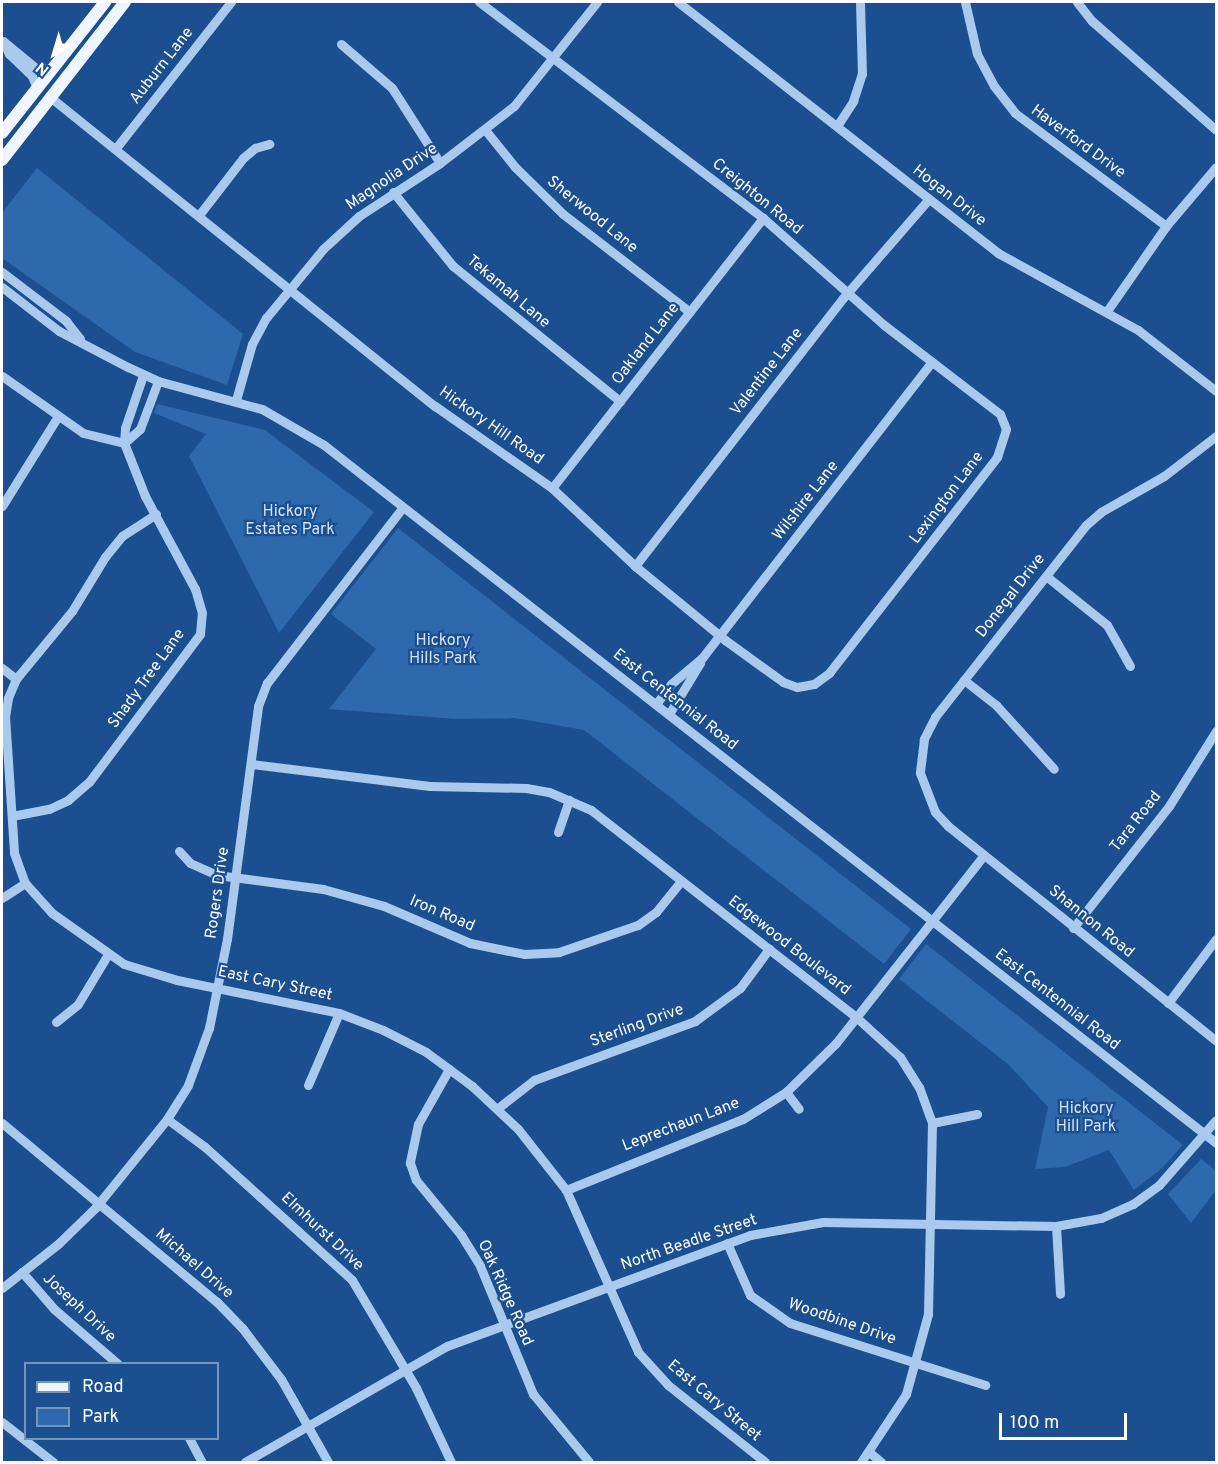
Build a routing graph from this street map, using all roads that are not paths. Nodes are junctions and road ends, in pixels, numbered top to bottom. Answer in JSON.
{"nodes":[{"id":1,"x":105,"y":2,"type":"edge"},
{"id":2,"x":125,"y":2,"type":"edge"},
{"id":3,"x":231,"y":2,"type":"edge"},
{"id":4,"x":479,"y":2,"type":"edge"},
{"id":5,"x":597,"y":2,"type":"edge"},
{"id":6,"x":678,"y":2,"type":"edge"},
{"id":7,"x":860,"y":2,"type":"edge"},
{"id":8,"x":965,"y":2,"type":"edge"},
{"id":9,"x":1077,"y":2,"type":"edge"},
{"id":10,"x":2,"y":40,"type":"edge"},
{"id":11,"x":341,"y":44,"type":"dead end"},
{"id":12,"x":553,"y":59,"type":"junction"},
{"id":13,"x":52,"y":68,"type":"junction"},
{"id":14,"x":37,"y":88,"type":"junction"},
{"id":15,"x":50,"y":97,"type":"junction"},
{"id":16,"x":837,"y":126,"type":"junction"},
{"id":17,"x":1216,"y":130,"type":"edge"},
{"id":18,"x":486,"y":131,"type":"junction"},
{"id":19,"x":2,"y":133,"type":"edge"},
{"id":20,"x":269,"y":144,"type":"dead end"},
{"id":21,"x":116,"y":148,"type":"junction"},
{"id":22,"x":2,"y":160,"type":"edge"},
{"id":23,"x":440,"y":163,"type":"junction"},
{"id":24,"x":1216,"y":167,"type":"edge"},
{"id":25,"x":393,"y":192,"type":"junction"},
{"id":26,"x":928,"y":200,"type":"junction"},
{"id":27,"x":199,"y":215,"type":"junction"},
{"id":28,"x":763,"y":218,"type":"junction"},
{"id":29,"x":1166,"y":226,"type":"junction"},
{"id":30,"x":2,"y":272,"type":"edge"},
{"id":31,"x":2,"y":287,"type":"edge"},
{"id":32,"x":290,"y":288,"type":"junction"},
{"id":33,"x":847,"y":293,"type":"junction"},
{"id":34,"x":1107,"y":311,"type":"junction"},
{"id":35,"x":690,"y":312,"type":"junction"},
{"id":36,"x":82,"y":341,"type":"junction"},
{"id":37,"x":932,"y":362,"type":"junction"},
{"id":38,"x":143,"y":375,"type":"junction"},
{"id":39,"x":2,"y":376,"type":"edge"},
{"id":40,"x":158,"y":381,"type":"junction"},
{"id":41,"x":1216,"y":391,"type":"edge"},
{"id":42,"x":236,"y":400,"type":"junction"},
{"id":43,"x":620,"y":400,"type":"junction"},
{"id":44,"x":58,"y":416,"type":"junction"},
{"id":45,"x":1004,"y":425,"type":"joint"},
{"id":46,"x":1216,"y":436,"type":"edge"},
{"id":47,"x":124,"y":443,"type":"junction"},
{"id":48,"x":552,"y":488,"type":"junction"},
{"id":49,"x":2,"y":506,"type":"edge"},
{"id":50,"x":402,"y":507,"type":"junction"},
{"id":51,"x":156,"y":514,"type":"junction"},
{"id":52,"x":635,"y":566,"type":"junction"},
{"id":53,"x":1046,"y":576,"type":"junction"},
{"id":54,"x":899,"y":584,"type":"joint"},
{"id":55,"x":720,"y":636,"type":"junction"},
{"id":56,"x":702,"y":658,"type":"junction"},
{"id":57,"x":1130,"y":666,"type":"dead end"},
{"id":58,"x":2,"y":668,"type":"edge"},
{"id":59,"x":16,"y":679,"type":"junction"},
{"id":60,"x":964,"y":680,"type":"junction"},
{"id":61,"x":656,"y":704,"type":"junction"},
{"id":62,"x":669,"y":714,"type":"junction"},
{"id":63,"x":1216,"y":731,"type":"edge"},
{"id":64,"x":251,"y":764,"type":"junction"},
{"id":65,"x":1054,"y":769,"type":"dead end"},
{"id":66,"x":569,"y":801,"type":"junction"},
{"id":67,"x":12,"y":816,"type":"junction"},
{"id":68,"x":948,"y":826,"type":"joint"},
{"id":69,"x":558,"y":832,"type":"dead end"},
{"id":70,"x":179,"y":851,"type":"dead end"},
{"id":71,"x":984,"y":855,"type":"junction"},
{"id":72,"x":236,"y":878,"type":"junction"},
{"id":73,"x":681,"y":881,"type":"junction"},
{"id":74,"x":25,"y":883,"type":"junction"},
{"id":75,"x":2,"y":898,"type":"edge"},
{"id":76,"x":932,"y":921,"type":"junction"},
{"id":77,"x":1073,"y":928,"type":"junction"},
{"id":78,"x":1216,"y":939,"type":"edge"},
{"id":79,"x":769,"y":949,"type":"junction"},
{"id":80,"x":107,"y":956,"type":"junction"},
{"id":81,"x":217,"y":986,"type":"junction"},
{"id":82,"x":1168,"y":1003,"type":"junction"},
{"id":83,"x":339,"y":1013,"type":"junction"},
{"id":84,"x":856,"y":1017,"type":"junction"},
{"id":85,"x":56,"y":1022,"type":"dead end"},
{"id":86,"x":1216,"y":1041,"type":"edge"},
{"id":87,"x":450,"y":1069,"type":"junction"},
{"id":88,"x":308,"y":1085,"type":"dead end"},
{"id":89,"x":786,"y":1092,"type":"junction"},
{"id":90,"x":498,"y":1108,"type":"junction"},
{"id":91,"x":800,"y":1109,"type":"dead end"},
{"id":92,"x":977,"y":1114,"type":"dead end"},
{"id":93,"x":167,"y":1119,"type":"junction"},
{"id":94,"x":1216,"y":1120,"type":"edge"},
{"id":95,"x":2,"y":1123,"type":"edge"},
{"id":96,"x":932,"y":1123,"type":"junction"},
{"id":97,"x":1205,"y":1134,"type":"junction"},
{"id":98,"x":1216,"y":1143,"type":"edge"},
{"id":99,"x":566,"y":1190,"type":"junction"},
{"id":100,"x":100,"y":1203,"type":"junction"},
{"id":101,"x":928,"y":1225,"type":"junction"},
{"id":102,"x":1056,"y":1226,"type":"junction"},
{"id":103,"x":727,"y":1243,"type":"junction"},
{"id":104,"x":22,"y":1272,"type":"junction"},
{"id":105,"x":608,"y":1286,"type":"junction"},
{"id":106,"x":2,"y":1288,"type":"edge"},
{"id":107,"x":1060,"y":1294,"type":"dead end"},
{"id":108,"x":504,"y":1325,"type":"junction"},
{"id":109,"x":116,"y":1362,"type":"edge"},
{"id":110,"x":916,"y":1363,"type":"junction"},
{"id":111,"x":405,"y":1370,"type":"junction"},
{"id":112,"x":985,"y":1385,"type":"dead end"},
{"id":113,"x":2,"y":1422,"type":"edge"},
{"id":114,"x":307,"y":1426,"type":"junction"},
{"id":115,"x":24,"y":1439,"type":"edge"},
{"id":116,"x":25,"y":1440,"type":"edge"},
{"id":117,"x":190,"y":1440,"type":"edge"},
{"id":118,"x":869,"y":1452,"type":"junction"},
{"id":119,"x":53,"y":1462,"type":"edge"},
{"id":120,"x":202,"y":1462,"type":"edge"},
{"id":121,"x":245,"y":1462,"type":"edge"},
{"id":122,"x":328,"y":1462,"type":"edge"},
{"id":123,"x":451,"y":1462,"type":"edge"},
{"id":124,"x":589,"y":1462,"type":"edge"},
{"id":125,"x":765,"y":1462,"type":"edge"},
{"id":126,"x":861,"y":1462,"type":"edge"},
{"id":127,"x":881,"y":1462,"type":"edge"}],
"edges":[{"from":1,"to":13,"type":"main road"},
{"from":2,"to":15,"type":"main road"},
{"from":3,"to":21,"type":"street","name":"Auburn Lane"},
{"from":4,"to":12,"type":"street","name":"Creighton Road"},
{"from":5,"to":12,"type":"street","name":"Magnolia Drive"},
{"from":6,"to":16,"type":"street","name":"Hogan Drive"},
{"from":7,"to":16,"type":"street"},
{"from":8,"to":29,"type":"street","name":"Haverford Drive"},
{"from":9,"to":17,"type":"street"},
{"from":10,"to":13,"type":"street"},
{"from":10,"to":14,"type":"street"},
{"from":11,"to":23,"type":"street"},
{"from":12,"to":18,"type":"street","name":"Magnolia Drive"},
{"from":12,"to":28,"type":"street","name":"Creighton Road"},
{"from":13,"to":14,"type":"main road"},
{"from":14,"to":19,"type":"main road"},
{"from":15,"to":21,"type":"street","name":"Hickory Hill Road"},
{"from":15,"to":22,"type":"main road"},
{"from":16,"to":26,"type":"street","name":"Hogan Drive"},
{"from":18,"to":23,"type":"street","name":"Magnolia Drive"},
{"from":18,"to":35,"type":"street","name":"Sherwood Lane"},
{"from":20,"to":27,"type":"street"},
{"from":21,"to":27,"type":"street","name":"Hickory Hill Road"},
{"from":23,"to":25,"type":"street","name":"Magnolia Drive"},
{"from":24,"to":29,"type":"street"},
{"from":25,"to":32,"type":"street","name":"Magnolia Drive"},
{"from":25,"to":43,"type":"street","name":"Tekamah Lane"},
{"from":26,"to":33,"type":"street","name":"Valentine Lane"},
{"from":26,"to":34,"type":"street","name":"Hogan Drive"},
{"from":27,"to":32,"type":"street","name":"Hickory Hill Road"},
{"from":28,"to":33,"type":"street","name":"Creighton Road"},
{"from":28,"to":35,"type":"street","name":"Oakland Lane"},
{"from":29,"to":34,"type":"street"},
{"from":30,"to":36,"type":"street","name":"East Centennial Road"},
{"from":31,"to":36,"type":"street","name":"East Centennial Road"},
{"from":32,"to":42,"type":"street","name":"Magnolia Drive"},
{"from":32,"to":48,"type":"street","name":"Hickory Hill Road"},
{"from":33,"to":37,"type":"street","name":"Creighton Road"},
{"from":33,"to":52,"type":"street","name":"Valentine Lane"},
{"from":34,"to":41,"type":"street","name":"Hogan Drive"},
{"from":35,"to":43,"type":"street","name":"Oakland Lane"},
{"from":36,"to":38,"type":"street","name":"East Centennial Road"},
{"from":37,"to":45,"type":"street","name":"Creighton Road"},
{"from":37,"to":55,"type":"street","name":"Wilshire Lane"},
{"from":38,"to":40,"type":"street","name":"East Centennial Road"},
{"from":38,"to":47,"type":"street"},
{"from":39,"to":44,"type":"street"},
{"from":40,"to":42,"type":"street","name":"East Centennial Road"},
{"from":40,"to":47,"type":"street"},
{"from":42,"to":50,"type":"street","name":"East Centennial Road"},
{"from":43,"to":48,"type":"street","name":"Oakland Lane"},
{"from":44,"to":47,"type":"street"},
{"from":44,"to":49,"type":"street"},
{"from":45,"to":54,"type":"street","name":"Lexington Lane"},
{"from":46,"to":53,"type":"street","name":"Donegal Drive"},
{"from":47,"to":51,"type":"street","name":"Shady Tree Lane"},
{"from":48,"to":52,"type":"street","name":"Hickory Hill Road"},
{"from":50,"to":61,"type":"street","name":"East Centennial Road"},
{"from":50,"to":64,"type":"street","name":"Rogers Drive"},
{"from":51,"to":59,"type":"street","name":"East Cary Street"},
{"from":51,"to":67,"type":"street","name":"Shady Tree Lane"},
{"from":52,"to":55,"type":"street","name":"Hickory Hill Road"},
{"from":53,"to":57,"type":"street"},
{"from":53,"to":60,"type":"street","name":"Donegal Drive"},
{"from":54,"to":55,"type":"street","name":"Hickory Hill Road"},
{"from":55,"to":56,"type":"street","name":"Wilshire Lane"},
{"from":56,"to":61,"type":"street","name":"Wilshire Lane"},
{"from":56,"to":62,"type":"street","name":"Wilshire Lane"},
{"from":58,"to":59,"type":"street"},
{"from":59,"to":67,"type":"street","name":"East Cary Street"},
{"from":60,"to":65,"type":"street"},
{"from":60,"to":68,"type":"street","name":"Donegal Drive"},
{"from":61,"to":62,"type":"street","name":"East Centennial Road"},
{"from":62,"to":76,"type":"street","name":"East Centennial Road"},
{"from":63,"to":77,"type":"street","name":"Tara Road"},
{"from":64,"to":66,"type":"street","name":"Edgewood Boulevard"},
{"from":64,"to":72,"type":"street","name":"Rogers Drive"},
{"from":66,"to":69,"type":"street"},
{"from":66,"to":73,"type":"street","name":"Edgewood Boulevard"},
{"from":67,"to":74,"type":"street","name":"East Cary Street"},
{"from":68,"to":71,"type":"street","name":"Shannon Road"},
{"from":70,"to":72,"type":"street","name":"Iron Road"},
{"from":71,"to":76,"type":"street","name":"Leprechaun Lane"},
{"from":71,"to":77,"type":"street","name":"Shannon Road"},
{"from":72,"to":73,"type":"street","name":"Iron Road"},
{"from":72,"to":81,"type":"street","name":"Rogers Drive"},
{"from":73,"to":79,"type":"street","name":"Edgewood Boulevard"},
{"from":74,"to":75,"type":"street"},
{"from":74,"to":80,"type":"street","name":"East Cary Street"},
{"from":76,"to":84,"type":"street","name":"Leprechaun Lane"},
{"from":76,"to":97,"type":"street","name":"East Centennial Road"},
{"from":77,"to":82,"type":"street","name":"Shannon Road"},
{"from":78,"to":82,"type":"street"},
{"from":79,"to":84,"type":"street","name":"Edgewood Boulevard"},
{"from":79,"to":90,"type":"street","name":"Sterling Drive"},
{"from":80,"to":81,"type":"street","name":"East Cary Street"},
{"from":80,"to":85,"type":"street"},
{"from":81,"to":83,"type":"street","name":"East Cary Street"},
{"from":81,"to":93,"type":"street","name":"Rogers Drive"},
{"from":82,"to":86,"type":"street","name":"Shannon Road"},
{"from":83,"to":87,"type":"street","name":"East Cary Street"},
{"from":83,"to":88,"type":"street"},
{"from":84,"to":89,"type":"street","name":"Leprechaun Lane"},
{"from":84,"to":96,"type":"street","name":"Edgewood Boulevard"},
{"from":87,"to":90,"type":"street","name":"East Cary Street"},
{"from":87,"to":108,"type":"street","name":"Oak Ridge Road"},
{"from":89,"to":91,"type":"street"},
{"from":89,"to":99,"type":"street","name":"Leprechaun Lane"},
{"from":90,"to":99,"type":"street","name":"East Cary Street"},
{"from":92,"to":96,"type":"street"},
{"from":93,"to":100,"type":"street","name":"Rogers Drive"},
{"from":93,"to":111,"type":"street","name":"Elmhurst Drive"},
{"from":94,"to":97,"type":"street","name":"North Beadle Street"},
{"from":95,"to":100,"type":"street","name":"Michael Drive"},
{"from":96,"to":101,"type":"street","name":"Edgewood Boulevard"},
{"from":97,"to":98,"type":"street","name":"East Centennial Road"},
{"from":97,"to":102,"type":"street","name":"North Beadle Street"},
{"from":99,"to":105,"type":"street","name":"East Cary Street"},
{"from":100,"to":104,"type":"street","name":"Rogers Drive"},
{"from":100,"to":114,"type":"street","name":"Michael Drive"},
{"from":101,"to":102,"type":"street","name":"North Beadle Street"},
{"from":101,"to":103,"type":"street","name":"North Beadle Street"},
{"from":101,"to":110,"type":"street","name":"Edgewood Boulevard"},
{"from":102,"to":107,"type":"street"},
{"from":103,"to":105,"type":"street","name":"North Beadle Street"},
{"from":103,"to":110,"type":"street","name":"Woodbine Drive"},
{"from":104,"to":106,"type":"street","name":"Rogers Drive"},
{"from":104,"to":109,"type":"street","name":"Joseph Drive"},
{"from":105,"to":108,"type":"street","name":"North Beadle Street"},
{"from":105,"to":125,"type":"street","name":"East Cary Street"},
{"from":108,"to":111,"type":"street","name":"North Beadle Street"},
{"from":108,"to":124,"type":"street","name":"Oak Ridge Road"},
{"from":110,"to":112,"type":"street","name":"Woodbine Drive"},
{"from":110,"to":118,"type":"street","name":"Edgewood Boulevard"},
{"from":111,"to":114,"type":"street","name":"North Beadle Street"},
{"from":111,"to":123,"type":"street","name":"Elmhurst Drive"},
{"from":113,"to":115,"type":"street"},
{"from":114,"to":121,"type":"street","name":"North Beadle Street"},
{"from":114,"to":122,"type":"street","name":"Michael Drive"},
{"from":116,"to":119,"type":"street"},
{"from":117,"to":120,"type":"street"},
{"from":118,"to":126,"type":"street","name":"Edgewood Boulevard"},
{"from":118,"to":127,"type":"street"}]}
